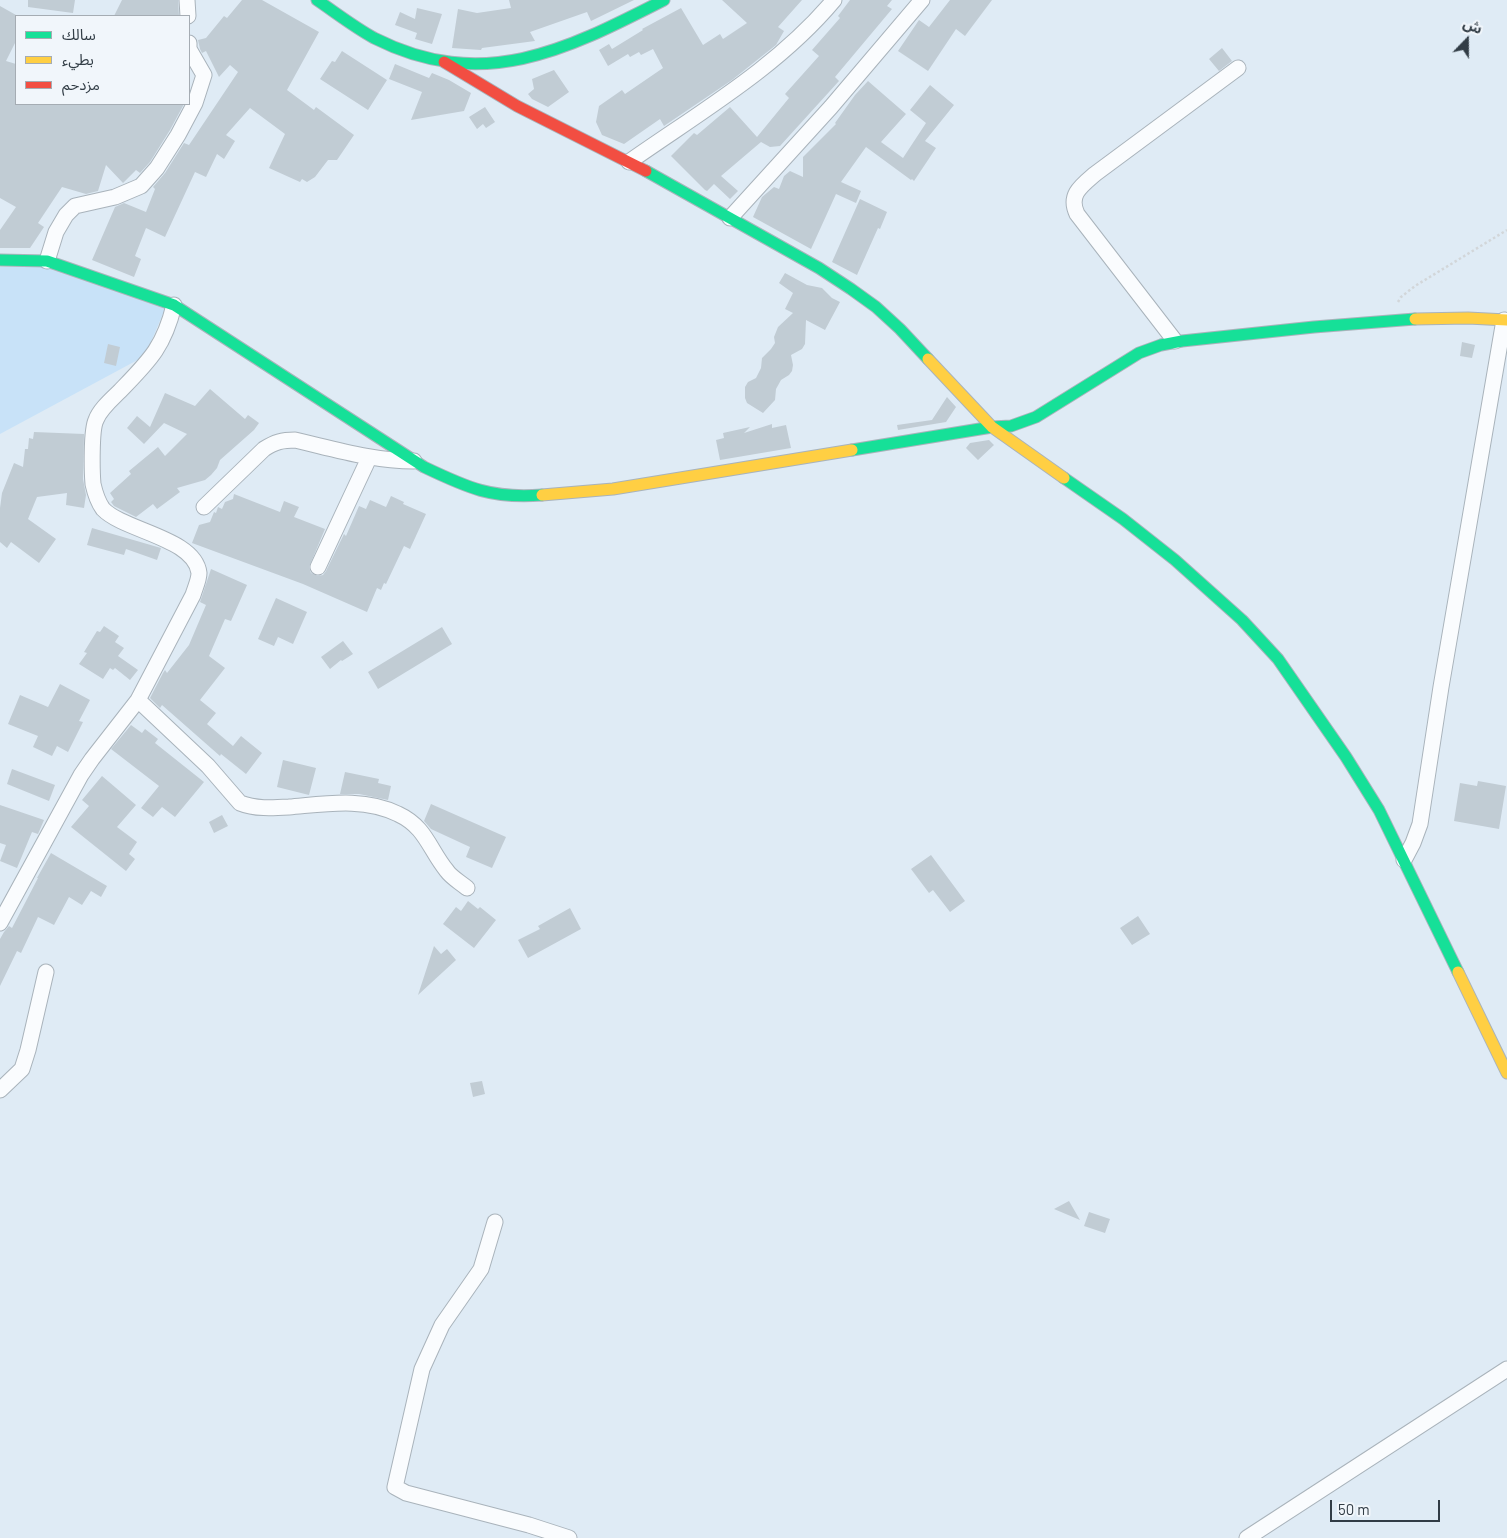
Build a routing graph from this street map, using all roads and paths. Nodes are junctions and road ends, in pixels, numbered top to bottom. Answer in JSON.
{"nodes":[{"id":1,"x":187,"y":0,"type":"edge"},
{"id":2,"x":317,"y":0,"type":"edge"},
{"id":3,"x":664,"y":0,"type":"edge"},
{"id":4,"x":834,"y":0,"type":"edge"},
{"id":5,"x":922,"y":0,"type":"edge"},
{"id":6,"x":188,"y":15,"type":"edge"},
{"id":7,"x":190,"y":51,"type":"edge"},
{"id":8,"x":444,"y":62,"type":"junction"},
{"id":9,"x":1238,"y":68,"type":"dead end"},
{"id":10,"x":629,"y":162,"type":"junction"},
{"id":11,"x":730,"y":218,"type":"junction"},
{"id":12,"x":1507,"y":230,"type":"edge"},
{"id":13,"x":0,"y":260,"type":"edge"},
{"id":14,"x":47,"y":261,"type":"junction"},
{"id":15,"x":174,"y":305,"type":"junction"},
{"id":16,"x":1386,"y":320,"type":"junction"},
{"id":17,"x":1506,"y":320,"type":"edge"},
{"id":18,"x":1175,"y":341,"type":"junction"},
{"id":19,"x":992,"y":427,"type":"junction"},
{"id":20,"x":368,"y":458,"type":"junction"},
{"id":21,"x":414,"y":461,"type":"junction"},
{"id":22,"x":204,"y":507,"type":"dead end"},
{"id":23,"x":318,"y":567,"type":"dead end"},
{"id":24,"x":138,"y":700,"type":"junction"},
{"id":25,"x":1404,"y":860,"type":"junction"},
{"id":26,"x":467,"y":888,"type":"dead end"},
{"id":27,"x":0,"y":922,"type":"edge"},
{"id":28,"x":46,"y":972,"type":"dead end"},
{"id":29,"x":1507,"y":1073,"type":"edge"},
{"id":30,"x":0,"y":1090,"type":"edge"},
{"id":31,"x":495,"y":1222,"type":"dead end"},
{"id":32,"x":1507,"y":1369,"type":"edge"},
{"id":33,"x":569,"y":1538,"type":"edge"},
{"id":34,"x":1247,"y":1538,"type":"edge"}],
"edges":[{"from":1,"to":6,"type":"street"},
{"from":2,"to":8,"type":"street"},
{"from":3,"to":8,"type":"street"},
{"from":4,"to":10,"type":"street"},
{"from":5,"to":11,"type":"street"},
{"from":7,"to":14,"type":"street"},
{"from":8,"to":10,"type":"street"},
{"from":9,"to":18,"type":"street"},
{"from":10,"to":11,"type":"street"},
{"from":11,"to":19,"type":"street"},
{"from":12,"to":16,"type":"path"},
{"from":13,"to":14,"type":"street"},
{"from":14,"to":15,"type":"street"},
{"from":15,"to":21,"type":"street"},
{"from":15,"to":24,"type":"street"},
{"from":16,"to":17,"type":"street"},
{"from":16,"to":18,"type":"street"},
{"from":17,"to":25,"type":"street"},
{"from":18,"to":19,"type":"street"},
{"from":19,"to":21,"type":"street"},
{"from":19,"to":25,"type":"street"},
{"from":20,"to":21,"type":"street"},
{"from":20,"to":22,"type":"street"},
{"from":20,"to":23,"type":"street"},
{"from":24,"to":26,"type":"street"},
{"from":24,"to":27,"type":"street"},
{"from":25,"to":29,"type":"street"},
{"from":28,"to":30,"type":"street"},
{"from":31,"to":33,"type":"street"},
{"from":32,"to":34,"type":"street"}]}
